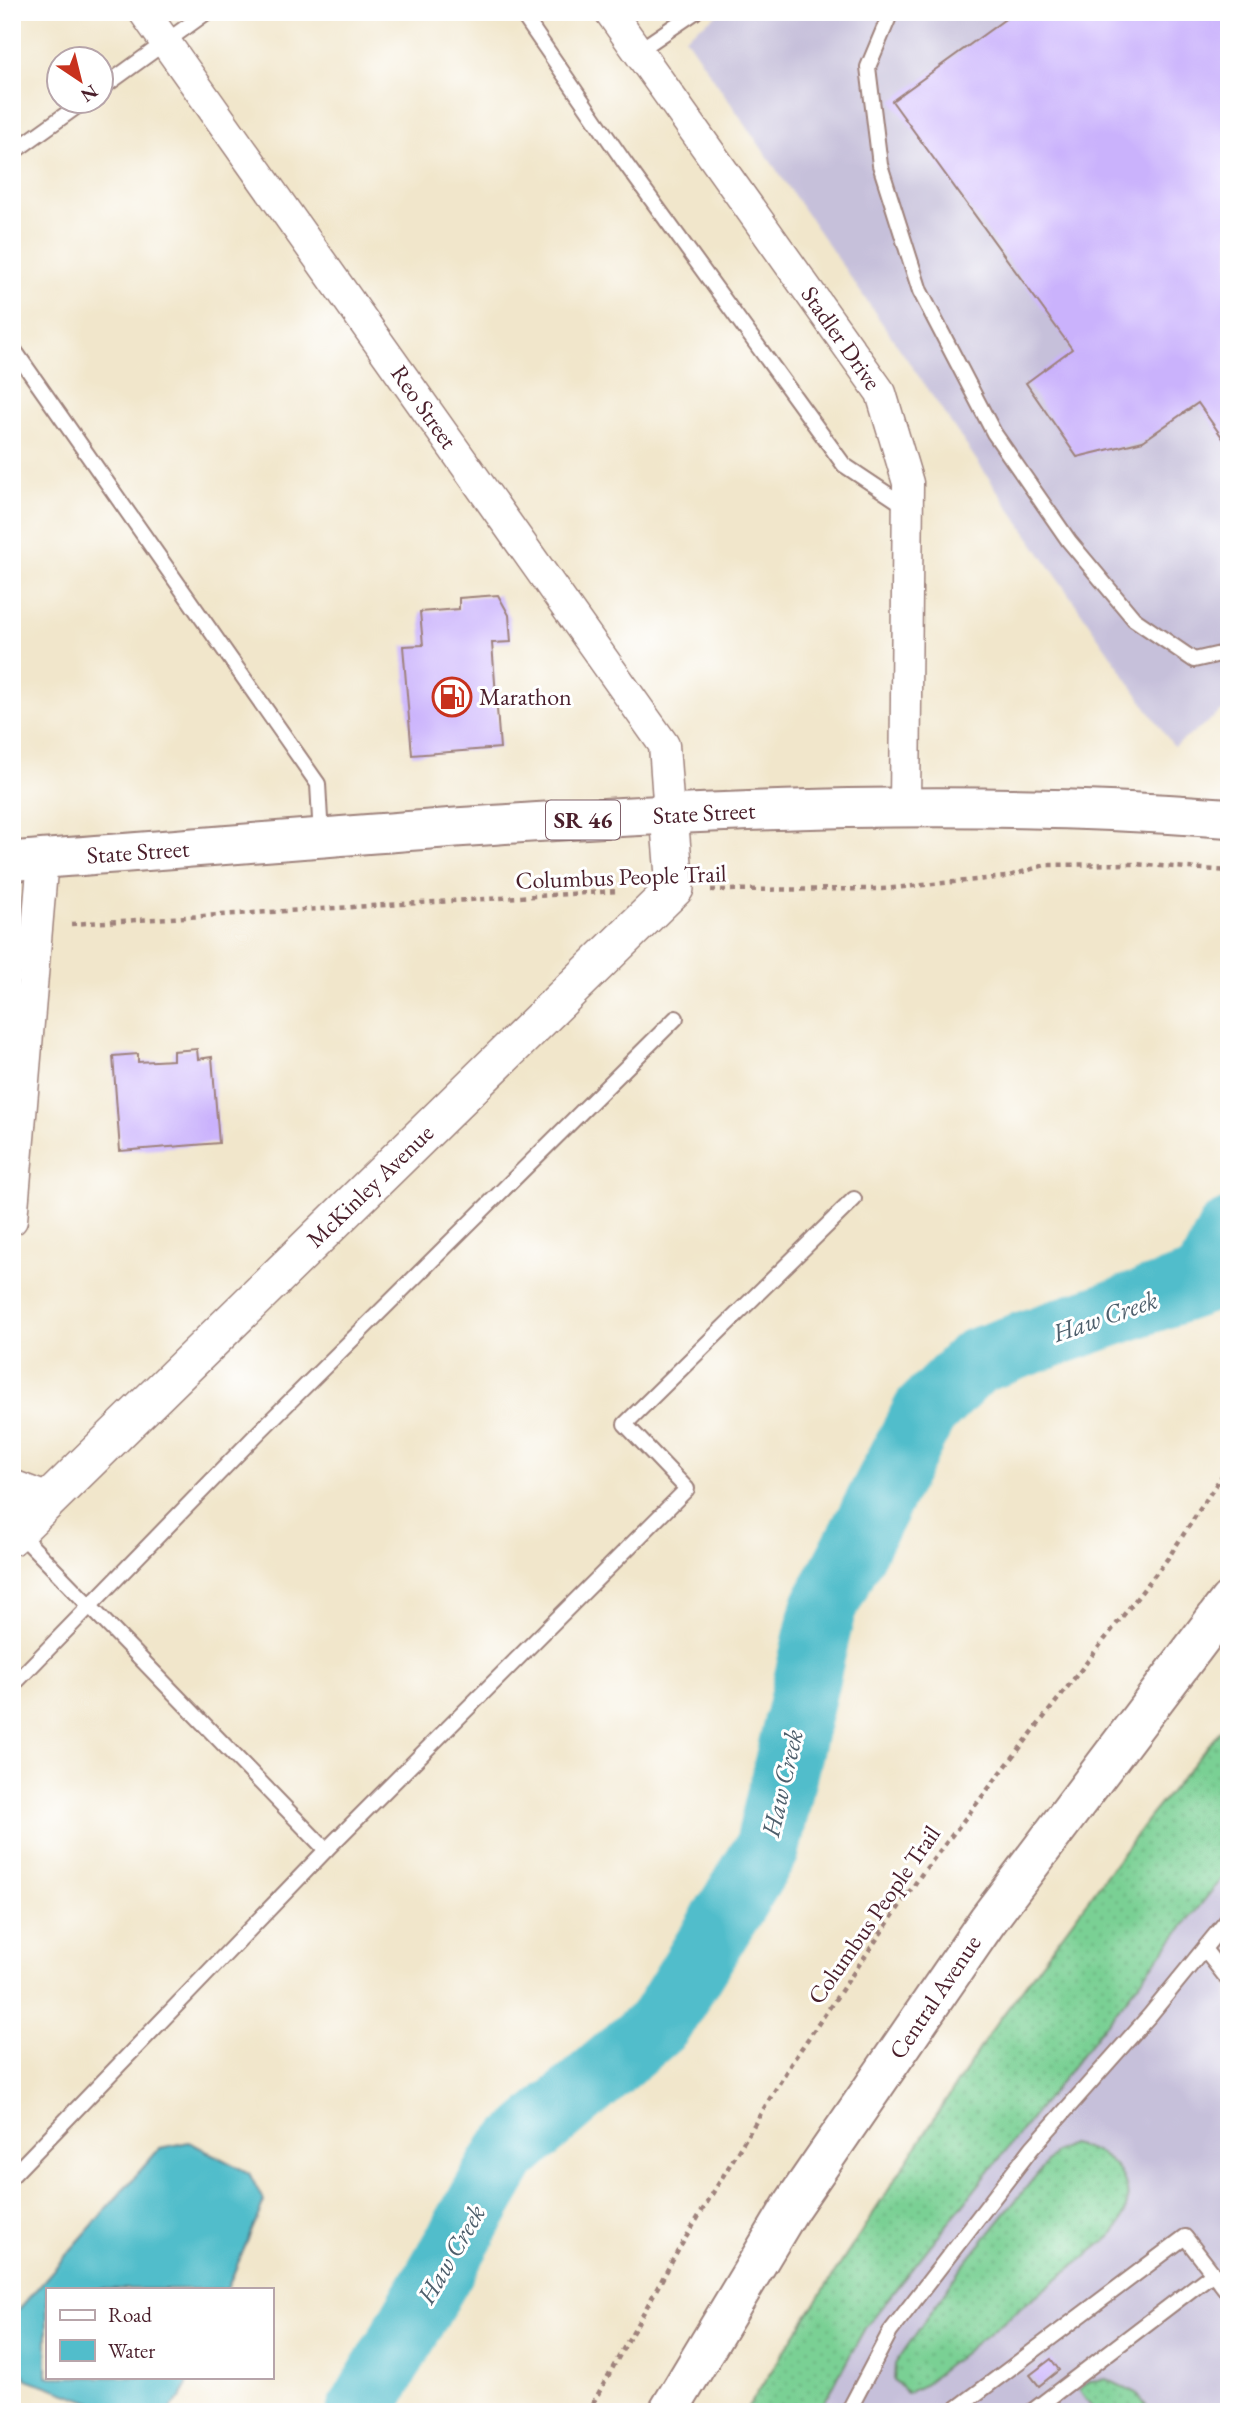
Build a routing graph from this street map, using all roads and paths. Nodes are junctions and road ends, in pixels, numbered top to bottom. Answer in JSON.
{"nodes":[{"id":1,"x":144,"y":12,"type":"edge"},
{"id":2,"x":206,"y":12,"type":"edge"},
{"id":3,"x":521,"y":12,"type":"edge"},
{"id":4,"x":610,"y":12,"type":"edge"},
{"id":5,"x":695,"y":12,"type":"edge"},
{"id":6,"x":891,"y":12,"type":"edge"},
{"id":7,"x":165,"y":42,"type":"junction"},
{"id":8,"x":638,"y":51,"type":"junction"},
{"id":9,"x":116,"y":78,"type":"edge"},
{"id":10,"x":64,"y":116,"type":"edge"},
{"id":11,"x":12,"y":153,"type":"edge"},
{"id":12,"x":12,"y":348,"type":"edge"},
{"id":13,"x":908,"y":508,"type":"junction"},
{"id":14,"x":1229,"y":653,"type":"edge"},
{"id":15,"x":905,"y":805,"type":"junction"},
{"id":16,"x":669,"y":814,"type":"junction"},
{"id":17,"x":1229,"y":818,"type":"edge"},
{"id":18,"x":321,"y":839,"type":"junction"},
{"id":19,"x":28,"y":860,"type":"edge"},
{"id":20,"x":1229,"y":871,"type":"edge"},
{"id":21,"x":675,"y":888,"type":"junction"},
{"id":22,"x":39,"y":926,"type":"junction"},
{"id":23,"x":676,"y":1018,"type":"dead end"},
{"id":24,"x":854,"y":1199,"type":"dead end"},
{"id":25,"x":12,"y":1220,"type":"edge"},
{"id":26,"x":1229,"y":1465,"type":"edge"},
{"id":27,"x":12,"y":1485,"type":"edge"},
{"id":28,"x":49,"y":1499,"type":"junction"},
{"id":29,"x":15,"y":1534,"type":"edge"},
{"id":30,"x":1229,"y":1601,"type":"edge"},
{"id":31,"x":90,"y":1606,"type":"junction"},
{"id":32,"x":12,"y":1686,"type":"edge"},
{"id":33,"x":326,"y":1850,"type":"junction"},
{"id":34,"x":1229,"y":1919,"type":"edge"},
{"id":35,"x":1204,"y":1950,"type":"junction"},
{"id":36,"x":1229,"y":1981,"type":"edge"},
{"id":37,"x":12,"y":2176,"type":"edge"},
{"id":38,"x":1213,"y":2273,"type":"junction"},
{"id":39,"x":1229,"y":2294,"type":"edge"},
{"id":40,"x":588,"y":2412,"type":"edge"},
{"id":41,"x":668,"y":2412,"type":"edge"},
{"id":42,"x":848,"y":2412,"type":"edge"},
{"id":43,"x":952,"y":2412,"type":"edge"},
{"id":44,"x":1031,"y":2412,"type":"edge"}],
"edges":[{"from":1,"to":7,"type":"street","name":"Reo Street"},
{"from":2,"to":7,"type":"lane"},
{"from":3,"to":13,"type":"lane"},
{"from":4,"to":8,"type":"street","name":"Stadler Drive"},
{"from":5,"to":8,"type":"lane"},
{"from":6,"to":14,"type":"lane"},
{"from":7,"to":9,"type":"lane"},
{"from":7,"to":16,"type":"street","name":"Reo Street"},
{"from":8,"to":13,"type":"street","name":"Stadler Drive"},
{"from":10,"to":11,"type":"lane"},
{"from":12,"to":18,"type":"lane"},
{"from":13,"to":15,"type":"street","name":"Stadler Drive"},
{"from":15,"to":16,"type":"main road","name":"State Street","number":"SR 46"},
{"from":15,"to":17,"type":"main road","name":"State Street","number":"SR 46"},
{"from":16,"to":18,"type":"main road","name":"State Street","number":"SR 46"},
{"from":16,"to":21,"type":"street"},
{"from":18,"to":19,"type":"main road","name":"State Street","number":"SR 46"},
{"from":19,"to":22,"type":"street"},
{"from":20,"to":21,"type":"path","name":"Columbus People Trail"},
{"from":21,"to":22,"type":"path","name":"Columbus People Trail"},
{"from":21,"to":28,"type":"street","name":"McKinley Avenue"},
{"from":22,"to":25,"type":"street"},
{"from":23,"to":31,"type":"lane"},
{"from":24,"to":33,"type":"lane"},
{"from":26,"to":40,"type":"path","name":"Columbus People Trail"},
{"from":27,"to":28,"type":"street"},
{"from":28,"to":29,"type":"street","name":"McKinley Avenue"},
{"from":29,"to":31,"type":"lane"},
{"from":30,"to":41,"type":"main road","name":"Central Avenue"},
{"from":31,"to":32,"type":"lane"},
{"from":31,"to":33,"type":"lane"},
{"from":33,"to":37,"type":"lane"},
{"from":34,"to":35,"type":"lane"},
{"from":35,"to":36,"type":"lane"},
{"from":35,"to":42,"type":"lane"},
{"from":38,"to":39,"type":"lane"},
{"from":38,"to":43,"type":"lane"},
{"from":38,"to":44,"type":"lane"}]}
